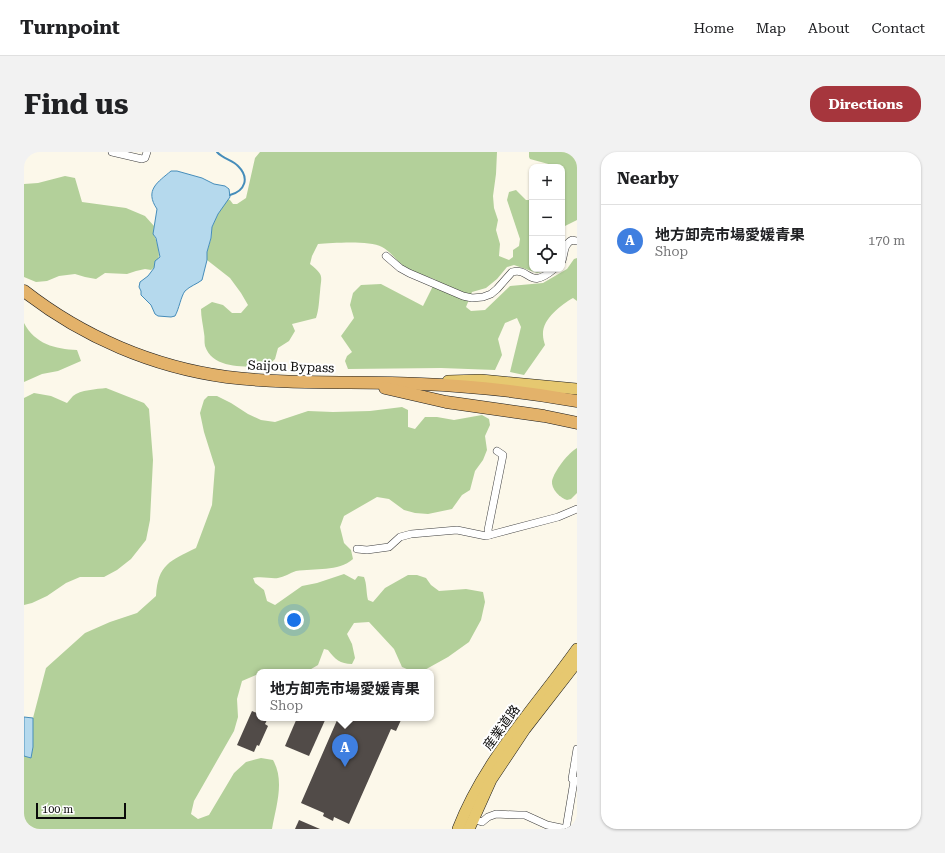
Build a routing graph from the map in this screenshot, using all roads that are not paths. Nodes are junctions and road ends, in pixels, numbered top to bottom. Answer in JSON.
{"nodes":[{"id":1,"x":112,"y":152,"type":"edge"},
{"id":2,"x":147,"y":152,"type":"edge"},
{"id":3,"x":577,"y":241,"type":"edge"},
{"id":4,"x":565,"y":247,"type":"edge"},
{"id":5,"x":386,"y":256,"type":"dead end"},
{"id":6,"x":550,"y":272,"type":"edge"},
{"id":7,"x":24,"y":291,"type":"edge"},
{"id":8,"x":363,"y":383,"type":"junction"},
{"id":9,"x":421,"y":384,"type":"junction"},
{"id":10,"x":577,"y":389,"type":"edge"},
{"id":11,"x":577,"y":401,"type":"edge"},
{"id":12,"x":577,"y":423,"type":"edge"},
{"id":13,"x":497,"y":451,"type":"dead end"},
{"id":14,"x":577,"y":509,"type":"edge"},
{"id":15,"x":489,"y":535,"type":"junction"},
{"id":16,"x":358,"y":548,"type":"dead end"},
{"id":17,"x":574,"y":658,"type":"edge"},
{"id":18,"x":577,"y":750,"type":"edge"},
{"id":19,"x":575,"y":784,"type":"edge"},
{"id":20,"x":471,"y":824,"type":"edge"},
{"id":21,"x":458,"y":829,"type":"edge"},
{"id":22,"x":566,"y":829,"type":"edge"}],
"edges":[{"from":1,"to":2,"type":"street"},
{"from":3,"to":4,"type":"street"},
{"from":5,"to":6,"type":"street"},
{"from":7,"to":8,"type":"highway","name":"Saijou Bypass"},
{"from":8,"to":9,"type":"highway","name":"Saijou Bypass"},
{"from":8,"to":12,"type":"highway"},
{"from":9,"to":10,"type":"main road"},
{"from":9,"to":11,"type":"highway","name":"Saijou Bypass"},
{"from":13,"to":15,"type":"street"},
{"from":14,"to":15,"type":"street"},
{"from":15,"to":16,"type":"street"},
{"from":17,"to":20,"type":"main road","name":"産業道路"},
{"from":17,"to":21,"type":"main road","name":"産業道路"},
{"from":18,"to":19,"type":"street"},
{"from":19,"to":22,"type":"street"},
{"from":20,"to":22,"type":"street"}]}
